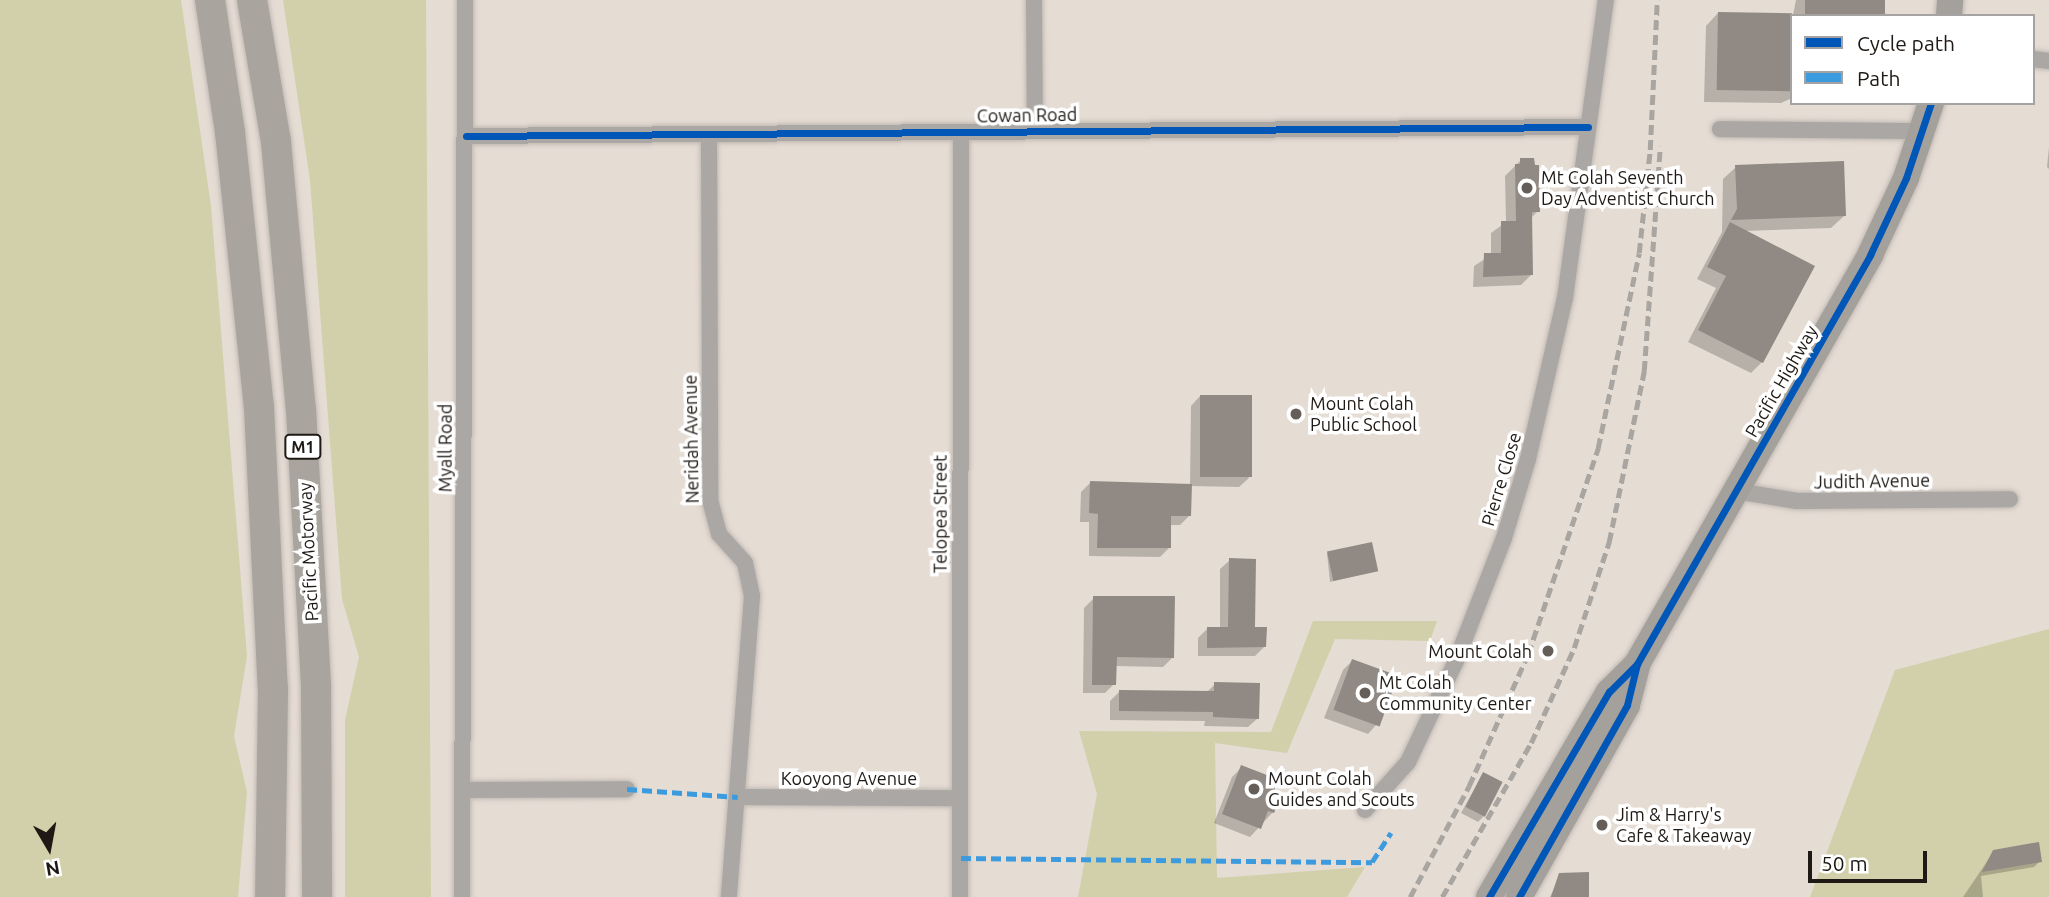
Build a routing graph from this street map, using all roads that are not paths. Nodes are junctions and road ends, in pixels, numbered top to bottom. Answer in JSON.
{"nodes":[{"id":1,"x":210,"y":0,"type":"edge"},
{"id":2,"x":252,"y":0,"type":"edge"},
{"id":3,"x":465,"y":0,"type":"edge"},
{"id":4,"x":1034,"y":0,"type":"edge"},
{"id":5,"x":1606,"y":0,"type":"edge"},
{"id":6,"x":1930,"y":105,"type":"edge"},
{"id":7,"x":1588,"y":127,"type":"junction"},
{"id":8,"x":1720,"y":129,"type":"dead end"},
{"id":9,"x":1035,"y":131,"type":"junction"},
{"id":10,"x":1923,"y":131,"type":"junction"},
{"id":11,"x":961,"y":132,"type":"junction"},
{"id":12,"x":709,"y":134,"type":"junction"},
{"id":13,"x":466,"y":136,"type":"junction"},
{"id":14,"x":1736,"y":491,"type":"junction"},
{"id":15,"x":2010,"y":499,"type":"dead end"},
{"id":16,"x":1637,"y":664,"type":"junction"},
{"id":17,"x":627,"y":789,"type":"dead end"},
{"id":18,"x":462,"y":790,"type":"junction"},
{"id":19,"x":738,"y":797,"type":"junction"},
{"id":20,"x":959,"y":798,"type":"junction"},
{"id":21,"x":1365,"y":810,"type":"dead end"},
{"id":22,"x":270,"y":897,"type":"edge"},
{"id":23,"x":317,"y":897,"type":"edge"},
{"id":24,"x":462,"y":897,"type":"edge"},
{"id":25,"x":729,"y":897,"type":"edge"},
{"id":26,"x":960,"y":897,"type":"edge"},
{"id":27,"x":1489,"y":897,"type":"edge"},
{"id":28,"x":1518,"y":897,"type":"edge"}],
"edges":[{"from":1,"to":22,"type":"highway","number":"M1"},
{"from":2,"to":23,"type":"highway","name":"Pacific Motorway","number":"M1"},
{"from":3,"to":13,"type":"street","name":"Myall Road"},
{"from":4,"to":9,"type":"street"},
{"from":5,"to":7,"type":"street","name":"Pierre Close"},
{"from":6,"to":10,"type":"main road","name":"Pacific Highway"},
{"from":7,"to":9,"type":"street","name":"Cowan Road"},
{"from":7,"to":21,"type":"street","name":"Pierre Close"},
{"from":8,"to":10,"type":"street"},
{"from":9,"to":11,"type":"street","name":"Cowan Road"},
{"from":10,"to":14,"type":"main road","name":"Pacific Highway"},
{"from":11,"to":12,"type":"street","name":"Cowan Road"},
{"from":11,"to":20,"type":"street","name":"Telopea Street"},
{"from":12,"to":13,"type":"street","name":"Cowan Road"},
{"from":12,"to":19,"type":"street","name":"Neridah Avenue"},
{"from":13,"to":18,"type":"street","name":"Myall Road"},
{"from":14,"to":15,"type":"street","name":"Judith Avenue"},
{"from":14,"to":16,"type":"main road","name":"Pacific Highway"},
{"from":16,"to":27,"type":"main road","name":"Pacific Highway"},
{"from":16,"to":28,"type":"main road","name":"Pacific Highway"},
{"from":17,"to":18,"type":"street"},
{"from":18,"to":24,"type":"street","name":"Myall Road"},
{"from":19,"to":20,"type":"street","name":"Kooyong Avenue"},
{"from":19,"to":25,"type":"street","name":"Neridah Avenue"},
{"from":20,"to":26,"type":"street","name":"Telopea Street"}]}
